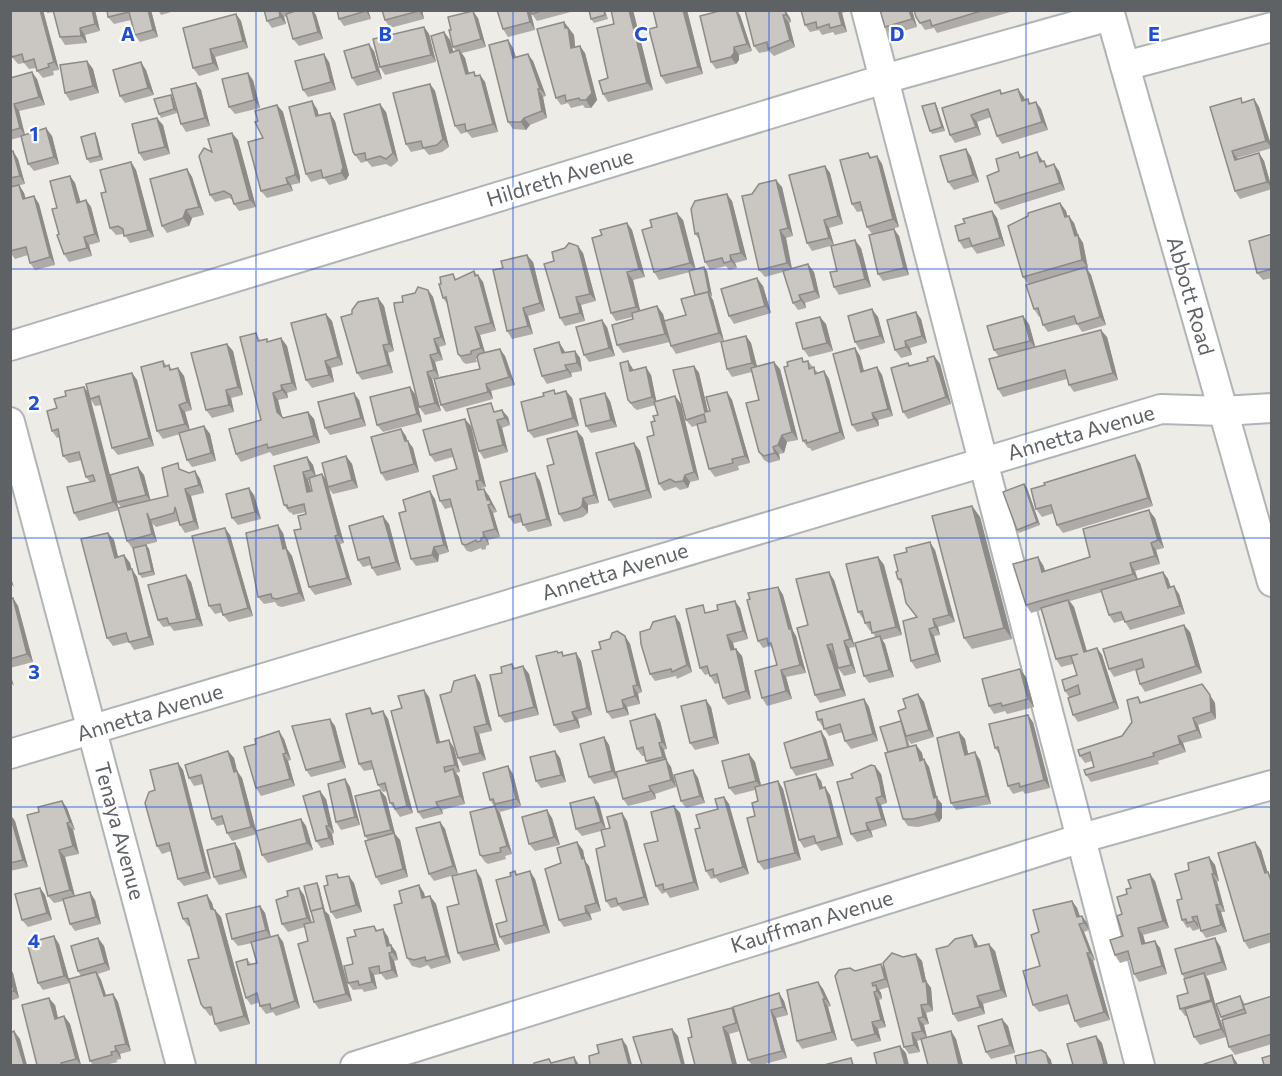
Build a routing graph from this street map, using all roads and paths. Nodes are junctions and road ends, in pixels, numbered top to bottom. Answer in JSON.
{"nodes":[{"id":1,"x":866,"y":10,"type":"edge"},
{"id":2,"x":1110,"y":13,"type":"edge"},
{"id":3,"x":1272,"y":27,"type":"edge"},
{"id":4,"x":1125,"y":66,"type":"junction"},
{"id":5,"x":884,"y":79,"type":"junction"},
{"id":6,"x":10,"y":346,"type":"edge"},
{"id":7,"x":1272,"y":408,"type":"edge"},
{"id":8,"x":1223,"y":411,"type":"junction"},
{"id":9,"x":10,"y":422,"type":"edge"},
{"id":10,"x":984,"y":460,"type":"junction"},
{"id":11,"x":1272,"y":582,"type":"edge"},
{"id":12,"x":92,"y":730,"type":"junction"},
{"id":13,"x":10,"y":754,"type":"edge"},
{"id":14,"x":1272,"y":785,"type":"edge"},
{"id":15,"x":1082,"y":838,"type":"junction"},
{"id":16,"x":181,"y":1065,"type":"edge"},
{"id":17,"x":355,"y":1065,"type":"edge"},
{"id":18,"x":1140,"y":1065,"type":"edge"}],
"edges":[{"from":1,"to":5,"type":"street"},
{"from":2,"to":4,"type":"street","name":"Abbott Road"},
{"from":2,"to":5,"type":"street","name":"Hildreth Avenue"},
{"from":3,"to":4,"type":"street"},
{"from":4,"to":8,"type":"street","name":"Abbott Road"},
{"from":5,"to":6,"type":"street","name":"Hildreth Avenue"},
{"from":5,"to":10,"type":"street"},
{"from":7,"to":8,"type":"street","name":"Annetta Avenue"},
{"from":8,"to":10,"type":"street","name":"Annetta Avenue"},
{"from":8,"to":11,"type":"street","name":"Abbott Road"},
{"from":9,"to":12,"type":"street","name":"Tenaya Avenue"},
{"from":10,"to":12,"type":"street","name":"Annetta Avenue"},
{"from":10,"to":15,"type":"street"},
{"from":12,"to":13,"type":"street","name":"Annetta Avenue"},
{"from":12,"to":16,"type":"street","name":"Tenaya Avenue"},
{"from":14,"to":15,"type":"street","name":"Kauffman Avenue"},
{"from":15,"to":17,"type":"street","name":"Kauffman Avenue"},
{"from":15,"to":18,"type":"street"}]}
